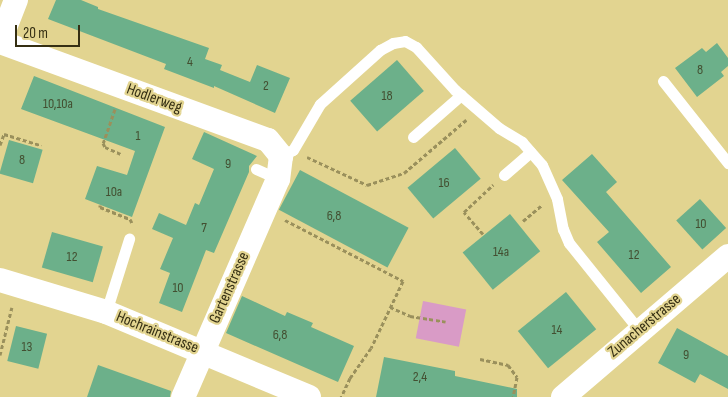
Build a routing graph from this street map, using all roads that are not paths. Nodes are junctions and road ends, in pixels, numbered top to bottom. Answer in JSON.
{"nodes":[{"id":1,"x":16,"y":0,"type":"edge"},
{"id":2,"x":0,"y":42,"type":"edge"},
{"id":3,"x":663,"y":81,"type":"dead end"},
{"id":4,"x":461,"y":95,"type":"junction"},
{"id":5,"x":413,"y":137,"type":"dead end"},
{"id":6,"x":530,"y":152,"type":"junction"},
{"id":7,"x":284,"y":162,"type":"junction"},
{"id":8,"x":728,"y":163,"type":"edge"},
{"id":9,"x":256,"y":169,"type":"dead end"},
{"id":10,"x":504,"y":175,"type":"road end"},
{"id":11,"x":129,"y":239,"type":"dead end"},
{"id":12,"x":728,"y":256,"type":"edge"},
{"id":13,"x":8,"y":282,"type":"edge"},
{"id":14,"x":106,"y":312,"type":"junction"},
{"id":15,"x":639,"y":330,"type":"junction"},
{"id":16,"x":202,"y":351,"type":"junction"},
{"id":17,"x":183,"y":397,"type":"edge"},
{"id":18,"x":309,"y":397,"type":"edge"},
{"id":19,"x":562,"y":397,"type":"edge"}],
"edges":[{"from":1,"to":2,"type":"street"},
{"from":2,"to":7,"type":"street","name":"Hodlerweg"},
{"from":3,"to":8,"type":"lane"},
{"from":4,"to":5,"type":"lane"},
{"from":4,"to":6,"type":"lane"},
{"from":4,"to":7,"type":"lane"},
{"from":6,"to":10,"type":"lane"},
{"from":6,"to":15,"type":"lane"},
{"from":7,"to":9,"type":"lane"},
{"from":7,"to":16,"type":"street","name":"Gartenstrasse"},
{"from":11,"to":14,"type":"lane"},
{"from":12,"to":15,"type":"street","name":"Zunacherstrasse"},
{"from":13,"to":14,"type":"street","name":"Hochrainstrasse"},
{"from":14,"to":16,"type":"street","name":"Hochrainstrasse"},
{"from":15,"to":19,"type":"street","name":"Zunacherstrasse"},
{"from":16,"to":17,"type":"street","name":"Gartenstrasse"},
{"from":16,"to":18,"type":"street","name":"Hochrainstrasse"}]}
